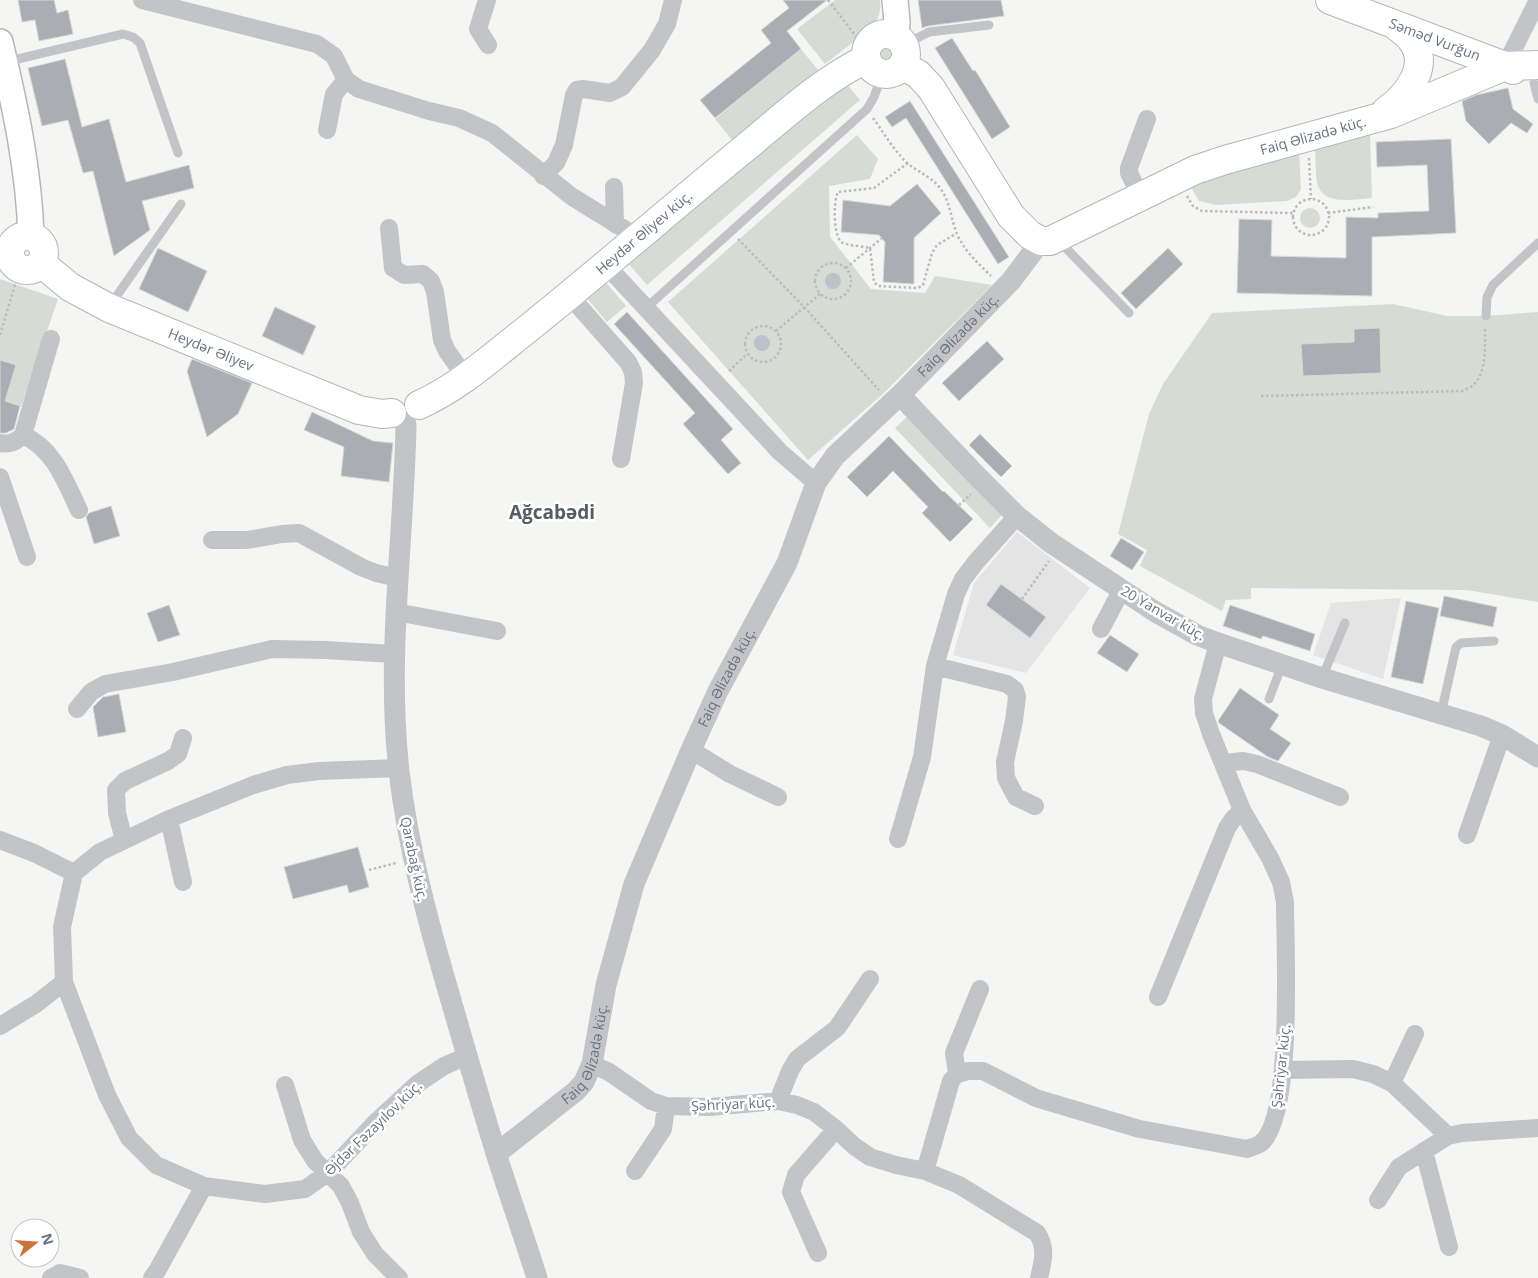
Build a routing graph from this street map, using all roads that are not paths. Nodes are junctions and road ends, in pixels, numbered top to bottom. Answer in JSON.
{"nodes":[{"id":1,"x":142,"y":0,"type":"edge"},
{"id":2,"x":487,"y":0,"type":"edge"},
{"id":3,"x":673,"y":0,"type":"edge"},
{"id":4,"x":895,"y":0,"type":"edge"},
{"id":5,"x":1330,"y":0,"type":"edge"},
{"id":6,"x":1538,"y":0,"type":"edge"},
{"id":7,"x":1394,"y":24,"type":"junction"},
{"id":8,"x":989,"y":25,"type":"dead end"},
{"id":9,"x":488,"y":45,"type":"dead end"},
{"id":10,"x":2,"y":52,"type":"edge"},
{"id":11,"x":885,"y":54,"type":"junction"},
{"id":12,"x":1504,"y":66,"type":"junction"},
{"id":13,"x":346,"y":80,"type":"junction"},
{"id":14,"x":1537,"y":83,"type":"edge"},
{"id":15,"x":1147,"y":119,"type":"dead end"},
{"id":16,"x":1371,"y":121,"type":"junction"},
{"id":17,"x":326,"y":130,"type":"dead end"},
{"id":18,"x":178,"y":154,"type":"dead end"},
{"id":19,"x":543,"y":176,"type":"junction"},
{"id":20,"x":614,"y":187,"type":"dead end"},
{"id":21,"x":1141,"y":197,"type":"junction"},
{"id":22,"x":181,"y":204,"type":"dead end"},
{"id":23,"x":389,"y":228,"type":"dead end"},
{"id":24,"x":626,"y":230,"type":"junction"},
{"id":25,"x":1049,"y":240,"type":"junction"},
{"id":26,"x":1538,"y":243,"type":"edge"},
{"id":27,"x":20,"y":253,"type":"edge"},
{"id":28,"x":605,"y":264,"type":"junction"},
{"id":29,"x":569,"y":296,"type":"junction"},
{"id":30,"x":109,"y":308,"type":"junction"},
{"id":31,"x":646,"y":308,"type":"junction"},
{"id":32,"x":1129,"y":313,"type":"dead end"},
{"id":33,"x":1486,"y":316,"type":"road end"},
{"id":34,"x":51,"y":339,"type":"dead end"},
{"id":35,"x":466,"y":378,"type":"junction"},
{"id":36,"x":891,"y":394,"type":"junction"},
{"id":37,"x":406,"y":414,"type":"junction"},
{"id":38,"x":23,"y":435,"type":"junction"},
{"id":39,"x":0,"y":443,"type":"edge"},
{"id":40,"x":621,"y":459,"type":"dead end"},
{"id":41,"x":0,"y":476,"type":"edge"},
{"id":42,"x":816,"y":483,"type":"junction"},
{"id":43,"x":79,"y":510,"type":"dead end"},
{"id":44,"x":1017,"y":516,"type":"junction"},
{"id":45,"x":212,"y":540,"type":"dead end"},
{"id":46,"x":28,"y":557,"type":"dead end"},
{"id":47,"x":398,"y":578,"type":"junction"},
{"id":48,"x":1121,"y":591,"type":"junction"},
{"id":49,"x":396,"y":612,"type":"junction"},
{"id":50,"x":1345,"y":623,"type":"dead end"},
{"id":51,"x":1101,"y":629,"type":"dead end"},
{"id":52,"x":497,"y":631,"type":"dead end"},
{"id":53,"x":1494,"y":641,"type":"dead end"},
{"id":54,"x":1218,"y":643,"type":"junction"},
{"id":55,"x":394,"y":654,"type":"junction"},
{"id":56,"x":1282,"y":665,"type":"junction"},
{"id":57,"x":934,"y":666,"type":"junction"},
{"id":58,"x":1322,"y":678,"type":"junction"},
{"id":59,"x":1269,"y":699,"type":"dead end"},
{"id":60,"x":77,"y":709,"type":"dead end"},
{"id":61,"x":1441,"y":714,"type":"junction"},
{"id":62,"x":1502,"y":735,"type":"junction"},
{"id":63,"x":183,"y":738,"type":"dead end"},
{"id":64,"x":691,"y":750,"type":"junction"},
{"id":65,"x":1538,"y":757,"type":"edge"},
{"id":66,"x":1224,"y":763,"type":"junction"},
{"id":67,"x":399,"y":768,"type":"junction"},
{"id":68,"x":778,"y":797,"type":"dead end"},
{"id":69,"x":1340,"y":797,"type":"dead end"},
{"id":70,"x":1035,"y":806,"type":"dead end"},
{"id":71,"x":1242,"y":810,"type":"junction"},
{"id":72,"x":169,"y":819,"type":"junction"},
{"id":73,"x":1467,"y":835,"type":"dead end"},
{"id":74,"x":898,"y":839,"type":"dead end"},
{"id":75,"x":0,"y":840,"type":"edge"},
{"id":76,"x":124,"y":840,"type":"junction"},
{"id":77,"x":74,"y":873,"type":"junction"},
{"id":78,"x":183,"y":882,"type":"dead end"},
{"id":79,"x":870,"y":979,"type":"dead end"},
{"id":80,"x":64,"y":982,"type":"junction"},
{"id":81,"x":980,"y":989,"type":"dead end"},
{"id":82,"x":1158,"y":997,"type":"dead end"},
{"id":83,"x":0,"y":1026,"type":"edge"},
{"id":84,"x":1415,"y":1034,"type":"dead end"},
{"id":85,"x":467,"y":1056,"type":"junction"},
{"id":86,"x":592,"y":1064,"type":"junction"},
{"id":87,"x":1283,"y":1070,"type":"junction"},
{"id":88,"x":957,"y":1074,"type":"junction"},
{"id":89,"x":1392,"y":1083,"type":"junction"},
{"id":90,"x":285,"y":1084,"type":"dead end"},
{"id":91,"x":778,"y":1101,"type":"junction"},
{"id":92,"x":666,"y":1106,"type":"junction"},
{"id":93,"x":1538,"y":1128,"type":"edge"},
{"id":94,"x":836,"y":1129,"type":"junction"},
{"id":95,"x":1448,"y":1136,"type":"junction"},
{"id":96,"x":1424,"y":1151,"type":"junction"},
{"id":97,"x":496,"y":1154,"type":"junction"},
{"id":98,"x":635,"y":1171,"type":"dead end"},
{"id":99,"x":925,"y":1171,"type":"junction"},
{"id":100,"x":328,"y":1172,"type":"junction"},
{"id":101,"x":204,"y":1186,"type":"junction"},
{"id":102,"x":1378,"y":1200,"type":"dead end"},
{"id":103,"x":1449,"y":1247,"type":"dead end"},
{"id":104,"x":818,"y":1253,"type":"dead end"},
{"id":105,"x":51,"y":1278,"type":"edge"},
{"id":106,"x":80,"y":1278,"type":"edge"},
{"id":107,"x":152,"y":1278,"type":"edge"},
{"id":108,"x":399,"y":1278,"type":"edge"},
{"id":109,"x":537,"y":1278,"type":"edge"},
{"id":110,"x":1039,"y":1278,"type":"edge"}],
"edges":[{"from":1,"to":13,"type":"street"},
{"from":2,"to":9,"type":"street"},
{"from":3,"to":19,"type":"street"},
{"from":4,"to":11,"type":"main road"},
{"from":5,"to":7,"type":"main road","name":"Səməd Vurğun"},
{"from":6,"to":12,"type":"street"},
{"from":7,"to":12,"type":"main road","name":"Səməd Vurğun"},
{"from":7,"to":16,"type":"main road"},
{"from":8,"to":11,"type":"lane"},
{"from":10,"to":18,"type":"lane"},
{"from":10,"to":27,"type":"main road"},
{"from":11,"to":24,"type":"main road","name":"Heydər Əliyev küç."},
{"from":11,"to":25,"type":"main road"},
{"from":11,"to":31,"type":"lane"},
{"from":12,"to":14,"type":"main road","name":"Səməd Vurğun"},
{"from":12,"to":16,"type":"main road","name":"Faiq Əlizadə küç."},
{"from":13,"to":17,"type":"street"},
{"from":13,"to":19,"type":"street"},
{"from":15,"to":21,"type":"street"},
{"from":16,"to":21,"type":"main road","name":"Faiq Əlizadə küç."},
{"from":19,"to":24,"type":"street"},
{"from":20,"to":24,"type":"street"},
{"from":21,"to":25,"type":"main road","name":"Faiq Əlizadə küç."},
{"from":22,"to":30,"type":"lane"},
{"from":23,"to":35,"type":"street"},
{"from":24,"to":28,"type":"main road","name":"Heydər Əliyev küç."},
{"from":25,"to":32,"type":"lane"},
{"from":25,"to":36,"type":"street","name":"Faiq Əlizadə küç."},
{"from":26,"to":33,"type":"lane"},
{"from":27,"to":30,"type":"main road","name":"Heydər Əliyev"},
{"from":28,"to":29,"type":"main road","name":"Heydər Əliyev küç."},
{"from":28,"to":31,"type":"street"},
{"from":29,"to":35,"type":"main road","name":"Heydər Əliyev küç."},
{"from":29,"to":40,"type":"street"},
{"from":30,"to":37,"type":"main road","name":"Heydər Əliyev"},
{"from":31,"to":42,"type":"street"},
{"from":34,"to":38,"type":"street"},
{"from":35,"to":37,"type":"main road","name":"Heydər Əliyev küç."},
{"from":36,"to":42,"type":"street","name":"Faiq Əlizadə küç."},
{"from":36,"to":44,"type":"street","name":"20 Yanvar küç."},
{"from":37,"to":47,"type":"street","name":"Qarabağ küç."},
{"from":38,"to":39,"type":"street"},
{"from":38,"to":43,"type":"street"},
{"from":41,"to":46,"type":"street"},
{"from":42,"to":64,"type":"street","name":"Faiq Əlizadə küç."},
{"from":44,"to":48,"type":"street","name":"20 Yanvar küç."},
{"from":44,"to":57,"type":"street"},
{"from":45,"to":47,"type":"street"},
{"from":47,"to":49,"type":"street","name":"Qarabağ küç."},
{"from":48,"to":51,"type":"street"},
{"from":48,"to":54,"type":"street","name":"20 Yanvar küç."},
{"from":49,"to":52,"type":"street"},
{"from":49,"to":55,"type":"street","name":"Qarabağ küç."},
{"from":50,"to":58,"type":"lane"},
{"from":53,"to":61,"type":"lane"},
{"from":54,"to":56,"type":"street","name":"20 Yanvar küç."},
{"from":54,"to":66,"type":"street","name":"Şəhriyar küç."},
{"from":55,"to":60,"type":"street"},
{"from":55,"to":67,"type":"street","name":"Qarabağ küç."},
{"from":56,"to":58,"type":"street","name":"20 Yanvar küç."},
{"from":56,"to":59,"type":"lane"},
{"from":57,"to":70,"type":"street"},
{"from":57,"to":74,"type":"street"},
{"from":58,"to":61,"type":"street","name":"20 Yanvar küç."},
{"from":61,"to":62,"type":"street","name":"20 Yanvar küç."},
{"from":62,"to":65,"type":"street","name":"20 Yanvar küç."},
{"from":62,"to":73,"type":"street"},
{"from":63,"to":76,"type":"street"},
{"from":64,"to":68,"type":"street"},
{"from":64,"to":86,"type":"street","name":"Faiq Əlizadə küç."},
{"from":66,"to":69,"type":"street"},
{"from":66,"to":71,"type":"street","name":"Şəhriyar küç."},
{"from":67,"to":72,"type":"street"},
{"from":67,"to":85,"type":"street","name":"Qarabağ küç."},
{"from":71,"to":82,"type":"street"},
{"from":71,"to":87,"type":"street","name":"Şəhriyar küç."},
{"from":72,"to":76,"type":"street"},
{"from":72,"to":78,"type":"street"},
{"from":75,"to":77,"type":"street"},
{"from":76,"to":77,"type":"street"},
{"from":77,"to":80,"type":"street","name":"Əjdər Fəzayılov küç."},
{"from":79,"to":91,"type":"street"},
{"from":80,"to":83,"type":"street"},
{"from":80,"to":101,"type":"street","name":"Əjdər Fəzayılov küç."},
{"from":81,"to":88,"type":"street"},
{"from":84,"to":89,"type":"street"},
{"from":85,"to":97,"type":"street","name":"Qarabağ küç."},
{"from":85,"to":100,"type":"street","name":"Əjdər Fəzayılov küç."},
{"from":86,"to":92,"type":"street","name":"Şəhriyar küç."},
{"from":86,"to":97,"type":"street","name":"Faiq Əlizadə küç."},
{"from":87,"to":88,"type":"street","name":"Şəhriyar küç."},
{"from":87,"to":89,"type":"street"},
{"from":88,"to":99,"type":"street"},
{"from":89,"to":95,"type":"street"},
{"from":90,"to":100,"type":"street"},
{"from":91,"to":92,"type":"street","name":"Şəhriyar küç."},
{"from":91,"to":94,"type":"street","name":"Şəhriyar küç."},
{"from":92,"to":98,"type":"street"},
{"from":93,"to":95,"type":"street"},
{"from":94,"to":99,"type":"street","name":"Şəhriyar küç."},
{"from":94,"to":104,"type":"street"},
{"from":95,"to":96,"type":"street"},
{"from":96,"to":102,"type":"street"},
{"from":96,"to":103,"type":"street"},
{"from":97,"to":109,"type":"street","name":"Qarabağ küç."},
{"from":99,"to":110,"type":"street","name":"Şəhriyar küç."},
{"from":100,"to":101,"type":"street","name":"Əjdər Fəzayılov küç."},
{"from":100,"to":108,"type":"street"},
{"from":101,"to":107,"type":"street"},
{"from":105,"to":106,"type":"street"}]}
